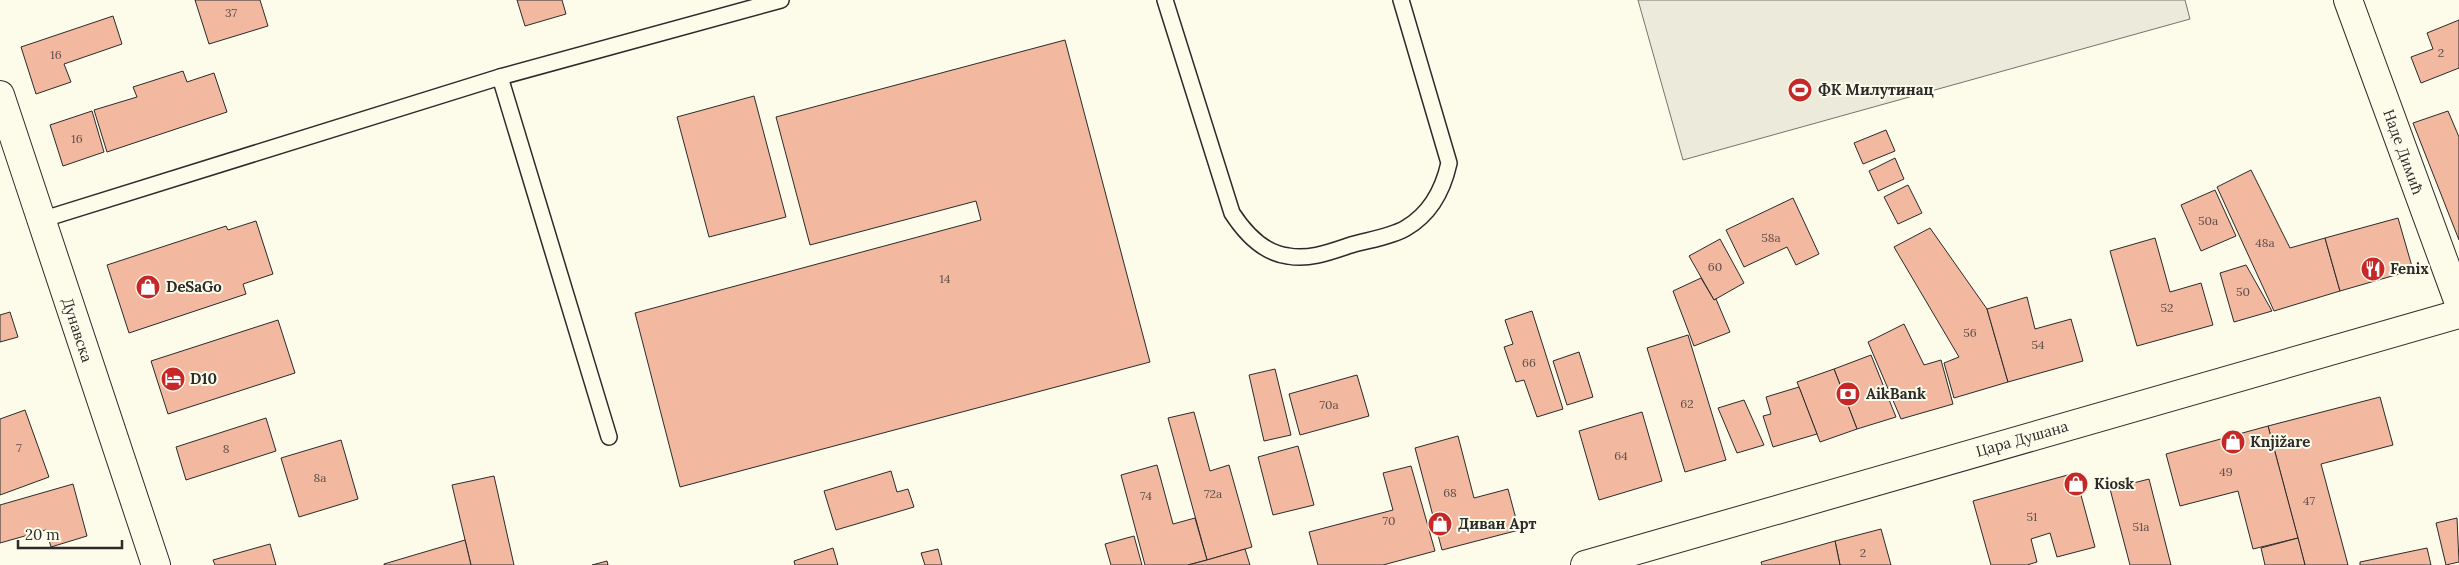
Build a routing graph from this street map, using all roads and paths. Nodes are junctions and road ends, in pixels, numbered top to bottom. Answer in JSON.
{"nodes":[{"id":1,"x":781,"y":0,"type":"edge"},
{"id":2,"x":1164,"y":0,"type":"edge"},
{"id":3,"x":1401,"y":0,"type":"edge"},
{"id":4,"x":2348,"y":0,"type":"edge"},
{"id":5,"x":500,"y":77,"type":"junction"},
{"id":6,"x":0,"y":94,"type":"edge"},
{"id":7,"x":41,"y":220,"type":"junction"},
{"id":8,"x":2459,"y":304,"type":"edge"},
{"id":9,"x":2459,"y":314,"type":"edge"},
{"id":10,"x":609,"y":437,"type":"dead end"},
{"id":11,"x":156,"y":565,"type":"edge"},
{"id":12,"x":1585,"y":565,"type":"edge"}],
"edges":[{"from":1,"to":5,"type":"lane"},
{"from":2,"to":3,"type":"lane"},
{"from":4,"to":8,"type":"main road","name":"Наде Димић"},
{"from":5,"to":7,"type":"lane"},
{"from":5,"to":10,"type":"lane"},
{"from":6,"to":7,"type":"main road","name":"Дунавска"},
{"from":7,"to":11,"type":"main road","name":"Дунавска"},
{"from":9,"to":12,"type":"main road","name":"Цара Душана"}]}
